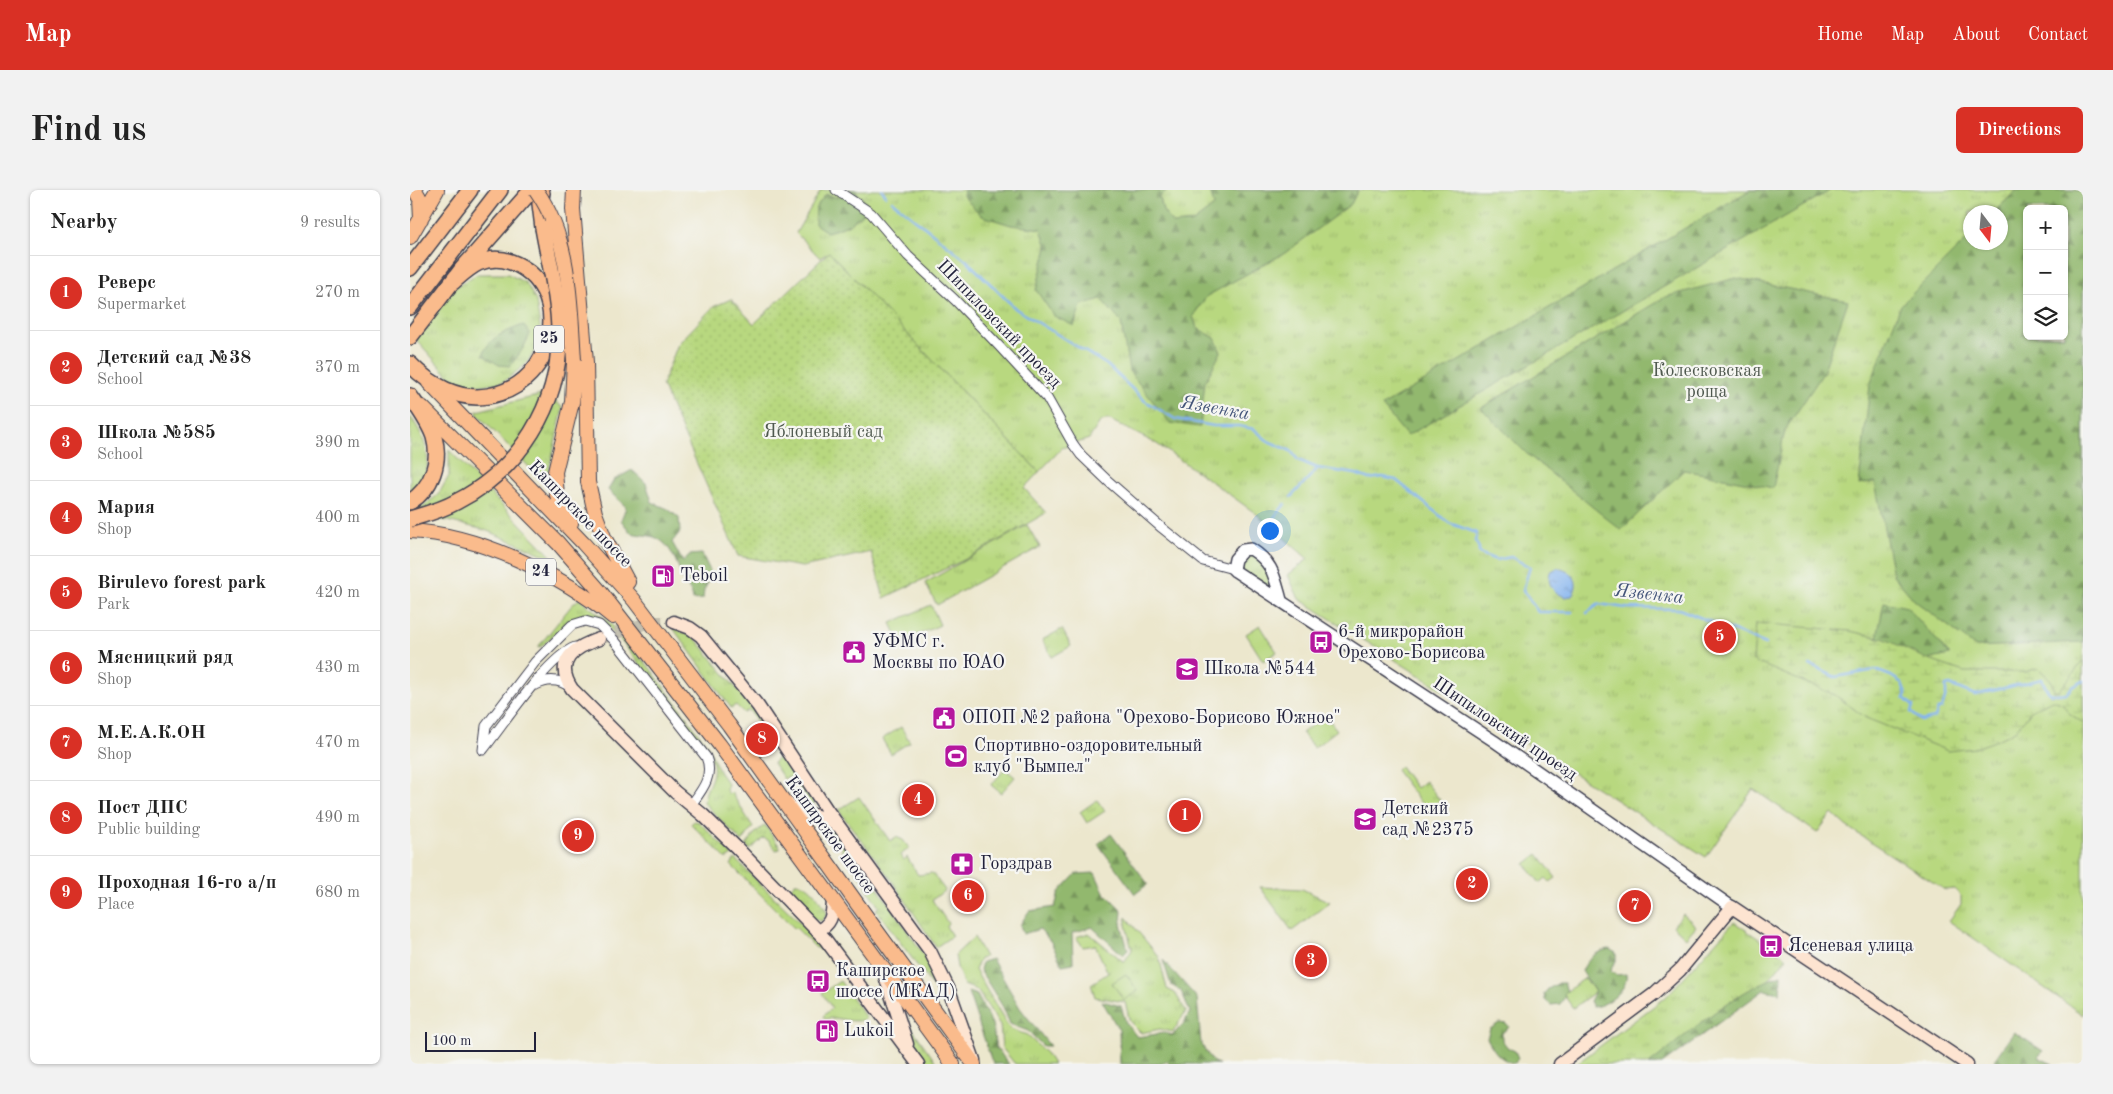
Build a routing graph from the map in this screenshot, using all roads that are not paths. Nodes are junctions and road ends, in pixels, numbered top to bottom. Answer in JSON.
{"nodes":[{"id":1,"x":415,"y":190,"type":"edge"},
{"id":2,"x":436,"y":190,"type":"edge"},
{"id":3,"x":470,"y":190,"type":"edge"},
{"id":4,"x":500,"y":190,"type":"edge"},
{"id":5,"x":574,"y":190,"type":"edge"},
{"id":6,"x":836,"y":190,"type":"edge"},
{"id":7,"x":536,"y":191,"type":"edge"},
{"id":8,"x":421,"y":220,"type":"junction"},
{"id":9,"x":410,"y":238,"type":"edge"},
{"id":10,"x":410,"y":268,"type":"edge"},
{"id":11,"x":453,"y":282,"type":"junction"},
{"id":12,"x":410,"y":307,"type":"edge"},
{"id":13,"x":410,"y":336,"type":"edge"},
{"id":14,"x":416,"y":371,"type":"edge"},
{"id":15,"x":410,"y":395,"type":"edge"},
{"id":16,"x":410,"y":502,"type":"edge"},
{"id":17,"x":410,"y":519,"type":"edge"},
{"id":18,"x":410,"y":531,"type":"edge"},
{"id":19,"x":583,"y":543,"type":"junction"},
{"id":20,"x":1233,"y":569,"type":"junction"},
{"id":21,"x":1281,"y":600,"type":"junction"},
{"id":22,"x":650,"y":620,"type":"junction"},
{"id":23,"x":674,"y":622,"type":"tunnel mouth"},
{"id":24,"x":634,"y":634,"type":"junction"},
{"id":25,"x":599,"y":638,"type":"tunnel mouth"},
{"id":26,"x":582,"y":644,"type":"junction"},
{"id":27,"x":532,"y":688,"type":"junction"},
{"id":28,"x":572,"y":688,"type":"junction"},
{"id":29,"x":777,"y":793,"type":"junction"},
{"id":30,"x":691,"y":805,"type":"junction"},
{"id":31,"x":842,"y":830,"type":"junction"},
{"id":32,"x":833,"y":901,"type":"junction"},
{"id":33,"x":1732,"y":907,"type":"junction"},
{"id":34,"x":817,"y":931,"type":"junction"},
{"id":35,"x":882,"y":966,"type":"junction"},
{"id":36,"x":910,"y":1053,"type":"junction"},
{"id":37,"x":918,"y":1064,"type":"edge"},
{"id":38,"x":953,"y":1064,"type":"edge"},
{"id":39,"x":975,"y":1064,"type":"edge"},
{"id":40,"x":1561,"y":1064,"type":"edge"},
{"id":41,"x":1967,"y":1064,"type":"edge"}],
"edges":[{"from":1,"to":8,"type":"main road"},
{"from":2,"to":8,"type":"main road"},
{"from":3,"to":10,"type":"highway"},
{"from":4,"to":12,"type":"highway"},
{"from":5,"to":22,"type":"main road"},
{"from":6,"to":20,"type":"street","name":"Шипиловский проезд"},
{"from":7,"to":11,"type":"highway"},
{"from":7,"to":17,"type":"highway","bridge":true},
{"from":7,"to":19,"type":"main road","bridge":true},
{"from":8,"to":9,"type":"main road"},
{"from":11,"to":13,"type":"highway"},
{"from":11,"to":14,"type":"highway","number":"25"},
{"from":14,"to":19,"type":"main road","name":"Каширское шоссе"},
{"from":15,"to":16,"type":"highway"},
{"from":15,"to":24,"type":"main road","name":"Каширское шоссе"},
{"from":18,"to":24,"type":"main road","number":"24"},
{"from":19,"to":22,"type":"main road","name":"Каширское шоссе"},
{"from":20,"to":21,"type":"street","name":"Шипиловский проезд"},
{"from":20,"to":21,"type":"street"},
{"from":21,"to":33,"type":"street","name":"Шипиловский проезд"},
{"from":22,"to":29,"type":"main road","name":"Каширское шоссе"},
{"from":23,"to":31,"type":"main road"},
{"from":24,"to":32,"type":"main road","name":"Каширское шоссе"},
{"from":25,"to":26,"type":"main road"},
{"from":26,"to":27,"type":"street"},
{"from":26,"to":28,"type":"main road"},
{"from":27,"to":28,"type":"street"},
{"from":27,"to":30,"type":"street"},
{"from":28,"to":30,"type":"main road"},
{"from":29,"to":31,"type":"main road"},
{"from":29,"to":39,"type":"main road","name":"Каширское шоссе"},
{"from":30,"to":34,"type":"main road"},
{"from":31,"to":39,"type":"main road"},
{"from":32,"to":34,"type":"main road"},
{"from":32,"to":35,"type":"main road","name":"Каширское шоссе"},
{"from":33,"to":40,"type":"main road"},
{"from":33,"to":41,"type":"main road","name":"Шипиловский проезд"},
{"from":34,"to":36,"type":"main road"},
{"from":35,"to":36,"type":"main road"},
{"from":35,"to":38,"type":"main road","name":"Каширское шоссе"},
{"from":36,"to":37,"type":"main road"}]}
